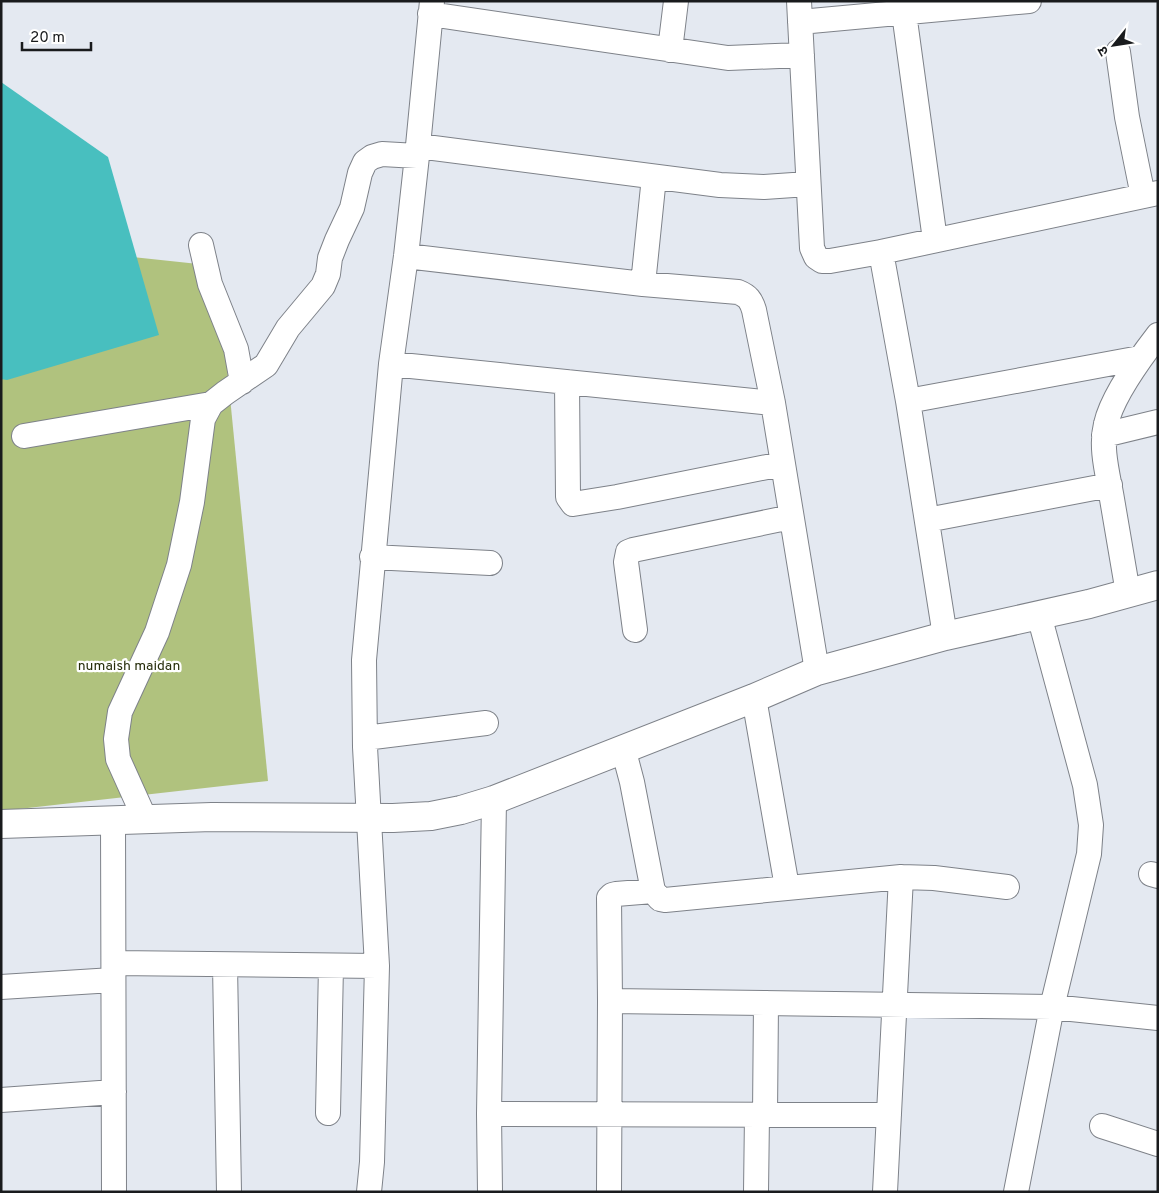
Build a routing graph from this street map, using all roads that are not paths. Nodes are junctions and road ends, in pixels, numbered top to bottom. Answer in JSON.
{"nodes":[{"id":1,"x":676,"y":1,"type":"edge"},
{"id":2,"x":1029,"y":1,"type":"edge"},
{"id":3,"x":957,"y":4,"type":"edge"},
{"id":4,"x":431,"y":8,"type":"edge"},
{"id":5,"x":800,"y":12,"type":"edge"},
{"id":6,"x":904,"y":13,"type":"junction"},
{"id":7,"x":670,"y":50,"type":"junction"},
{"id":8,"x":1118,"y":52,"type":"dead end"},
{"id":9,"x":802,"y":55,"type":"junction"},
{"id":10,"x":418,"y":151,"type":"junction"},
{"id":11,"x":654,"y":178,"type":"junction"},
{"id":12,"x":808,"y":184,"type":"junction"},
{"id":13,"x":1150,"y":195,"type":"edge"},
{"id":14,"x":935,"y":240,"type":"junction"},
{"id":15,"x":201,"y":245,"type":"dead end"},
{"id":16,"x":881,"y":252,"type":"junction"},
{"id":17,"x":406,"y":256,"type":"junction"},
{"id":18,"x":643,"y":284,"type":"junction"},
{"id":19,"x":1158,"y":335,"type":"edge"},
{"id":20,"x":1140,"y":358,"type":"junction"},
{"id":21,"x":390,"y":364,"type":"junction"},
{"id":22,"x":242,"y":382,"type":"junction"},
{"id":23,"x":567,"y":382,"type":"junction"},
{"id":24,"x":908,"y":401,"type":"junction"},
{"id":25,"x":772,"y":403,"type":"junction"},
{"id":26,"x":211,"y":404,"type":"junction"},
{"id":27,"x":1158,"y":422,"type":"edge"},
{"id":28,"x":1104,"y":434,"type":"junction"},
{"id":29,"x":24,"y":436,"type":"dead end"},
{"id":30,"x":782,"y":464,"type":"junction"},
{"id":31,"x":1110,"y":486,"type":"junction"},
{"id":32,"x":791,"y":517,"type":"junction"},
{"id":33,"x":927,"y":520,"type":"junction"},
{"id":34,"x":372,"y":557,"type":"junction"},
{"id":35,"x":490,"y":563,"type":"dead end"},
{"id":36,"x":1158,"y":585,"type":"edge"},
{"id":37,"x":1128,"y":593,"type":"junction"},
{"id":38,"x":1038,"y":615,"type":"junction"},
{"id":39,"x":635,"y":630,"type":"dead end"},
{"id":40,"x":945,"y":636,"type":"junction"},
{"id":41,"x":817,"y":671,"type":"junction"},
{"id":42,"x":754,"y":698,"type":"junction"},
{"id":43,"x":486,"y":723,"type":"dead end"},
{"id":44,"x":365,"y":738,"type":"junction"},
{"id":45,"x":623,"y":748,"type":"junction"},
{"id":46,"x":494,"y":800,"type":"junction"},
{"id":47,"x":370,"y":817,"type":"junction"},
{"id":48,"x":145,"y":819,"type":"junction"},
{"id":49,"x":113,"y":820,"type":"junction"},
{"id":50,"x":1,"y":824,"type":"edge"},
{"id":51,"x":901,"y":877,"type":"junction"},
{"id":52,"x":786,"y":887,"type":"junction"},
{"id":53,"x":1007,"y":888,"type":"dead end"},
{"id":54,"x":653,"y":891,"type":"junction"},
{"id":55,"x":225,"y":965,"type":"junction"},
{"id":56,"x":331,"y":966,"type":"junction"},
{"id":57,"x":377,"y":966,"type":"junction"},
{"id":58,"x":114,"y":972,"type":"junction"},
{"id":59,"x":1,"y":987,"type":"edge"},
{"id":60,"x":610,"y":1001,"type":"junction"},
{"id":61,"x":766,"y":1003,"type":"junction"},
{"id":62,"x":895,"y":1004,"type":"junction"},
{"id":63,"x":1052,"y":1007,"type":"junction"},
{"id":64,"x":1158,"y":1018,"type":"edge"},
{"id":65,"x":114,"y":1092,"type":"junction"},
{"id":66,"x":1,"y":1100,"type":"edge"},
{"id":67,"x":328,"y":1112,"type":"dead end"},
{"id":68,"x":489,"y":1114,"type":"junction"},
{"id":69,"x":609,"y":1114,"type":"junction"},
{"id":70,"x":761,"y":1115,"type":"junction"},
{"id":71,"x":889,"y":1115,"type":"junction"},
{"id":72,"x":1102,"y":1126,"type":"dead end"},
{"id":73,"x":1158,"y":1144,"type":"edge"},
{"id":74,"x":114,"y":1192,"type":"edge"},
{"id":75,"x":230,"y":1192,"type":"edge"},
{"id":76,"x":369,"y":1192,"type":"edge"},
{"id":77,"x":490,"y":1192,"type":"edge"},
{"id":78,"x":609,"y":1192,"type":"edge"},
{"id":79,"x":756,"y":1192,"type":"edge"},
{"id":80,"x":885,"y":1192,"type":"edge"},
{"id":81,"x":1016,"y":1192,"type":"edge"}],
"edges":[{"from":1,"to":7,"type":"street"},
{"from":2,"to":3,"type":"street"},
{"from":3,"to":6,"type":"street"},
{"from":4,"to":7,"type":"street"},
{"from":4,"to":10,"type":"street"},
{"from":5,"to":6,"type":"street"},
{"from":5,"to":9,"type":"street"},
{"from":6,"to":14,"type":"street"},
{"from":7,"to":9,"type":"street"},
{"from":8,"to":13,"type":"street"},
{"from":9,"to":12,"type":"street"},
{"from":10,"to":11,"type":"street"},
{"from":10,"to":17,"type":"street"},
{"from":10,"to":22,"type":"street"},
{"from":11,"to":12,"type":"street"},
{"from":11,"to":18,"type":"street"},
{"from":12,"to":16,"type":"street"},
{"from":13,"to":14,"type":"street"},
{"from":14,"to":16,"type":"street"},
{"from":15,"to":22,"type":"street"},
{"from":16,"to":24,"type":"street"},
{"from":17,"to":18,"type":"street"},
{"from":17,"to":21,"type":"street"},
{"from":18,"to":25,"type":"street"},
{"from":19,"to":20,"type":"street"},
{"from":20,"to":24,"type":"street"},
{"from":20,"to":28,"type":"street"},
{"from":21,"to":23,"type":"street"},
{"from":21,"to":34,"type":"street"},
{"from":22,"to":26,"type":"street"},
{"from":23,"to":25,"type":"street"},
{"from":23,"to":30,"type":"street"},
{"from":24,"to":33,"type":"street"},
{"from":25,"to":30,"type":"street"},
{"from":26,"to":29,"type":"street"},
{"from":26,"to":48,"type":"street"},
{"from":27,"to":28,"type":"street"},
{"from":28,"to":31,"type":"street"},
{"from":30,"to":32,"type":"street"},
{"from":31,"to":33,"type":"street"},
{"from":31,"to":37,"type":"street"},
{"from":32,"to":39,"type":"street"},
{"from":32,"to":41,"type":"street"},
{"from":33,"to":40,"type":"street"},
{"from":34,"to":35,"type":"street"},
{"from":34,"to":44,"type":"street"},
{"from":36,"to":37,"type":"street"},
{"from":37,"to":38,"type":"street"},
{"from":38,"to":40,"type":"street"},
{"from":38,"to":63,"type":"street"},
{"from":40,"to":41,"type":"street"},
{"from":41,"to":42,"type":"street"},
{"from":42,"to":45,"type":"street"},
{"from":42,"to":52,"type":"street"},
{"from":43,"to":44,"type":"street"},
{"from":44,"to":47,"type":"street"},
{"from":45,"to":46,"type":"street"},
{"from":45,"to":54,"type":"street"},
{"from":46,"to":47,"type":"street"},
{"from":46,"to":68,"type":"street"},
{"from":47,"to":48,"type":"street"},
{"from":47,"to":57,"type":"street"},
{"from":48,"to":49,"type":"street"},
{"from":49,"to":50,"type":"street"},
{"from":49,"to":58,"type":"street"},
{"from":51,"to":52,"type":"street"},
{"from":51,"to":53,"type":"street"},
{"from":51,"to":62,"type":"street"},
{"from":52,"to":54,"type":"street"},
{"from":54,"to":60,"type":"street"},
{"from":55,"to":56,"type":"street"},
{"from":55,"to":58,"type":"street"},
{"from":55,"to":75,"type":"street"},
{"from":56,"to":57,"type":"street"},
{"from":56,"to":67,"type":"street"},
{"from":57,"to":76,"type":"street"},
{"from":58,"to":59,"type":"street"},
{"from":58,"to":65,"type":"street"},
{"from":60,"to":61,"type":"street"},
{"from":60,"to":69,"type":"street"},
{"from":61,"to":62,"type":"street"},
{"from":61,"to":70,"type":"street"},
{"from":62,"to":63,"type":"street"},
{"from":62,"to":71,"type":"street"},
{"from":63,"to":64,"type":"street"},
{"from":63,"to":81,"type":"street"},
{"from":65,"to":66,"type":"street"},
{"from":65,"to":74,"type":"street"},
{"from":68,"to":69,"type":"street"},
{"from":68,"to":77,"type":"street"},
{"from":69,"to":70,"type":"street"},
{"from":69,"to":78,"type":"street"},
{"from":70,"to":71,"type":"street"},
{"from":70,"to":79,"type":"street"},
{"from":71,"to":80,"type":"street"},
{"from":72,"to":73,"type":"street"}]}
